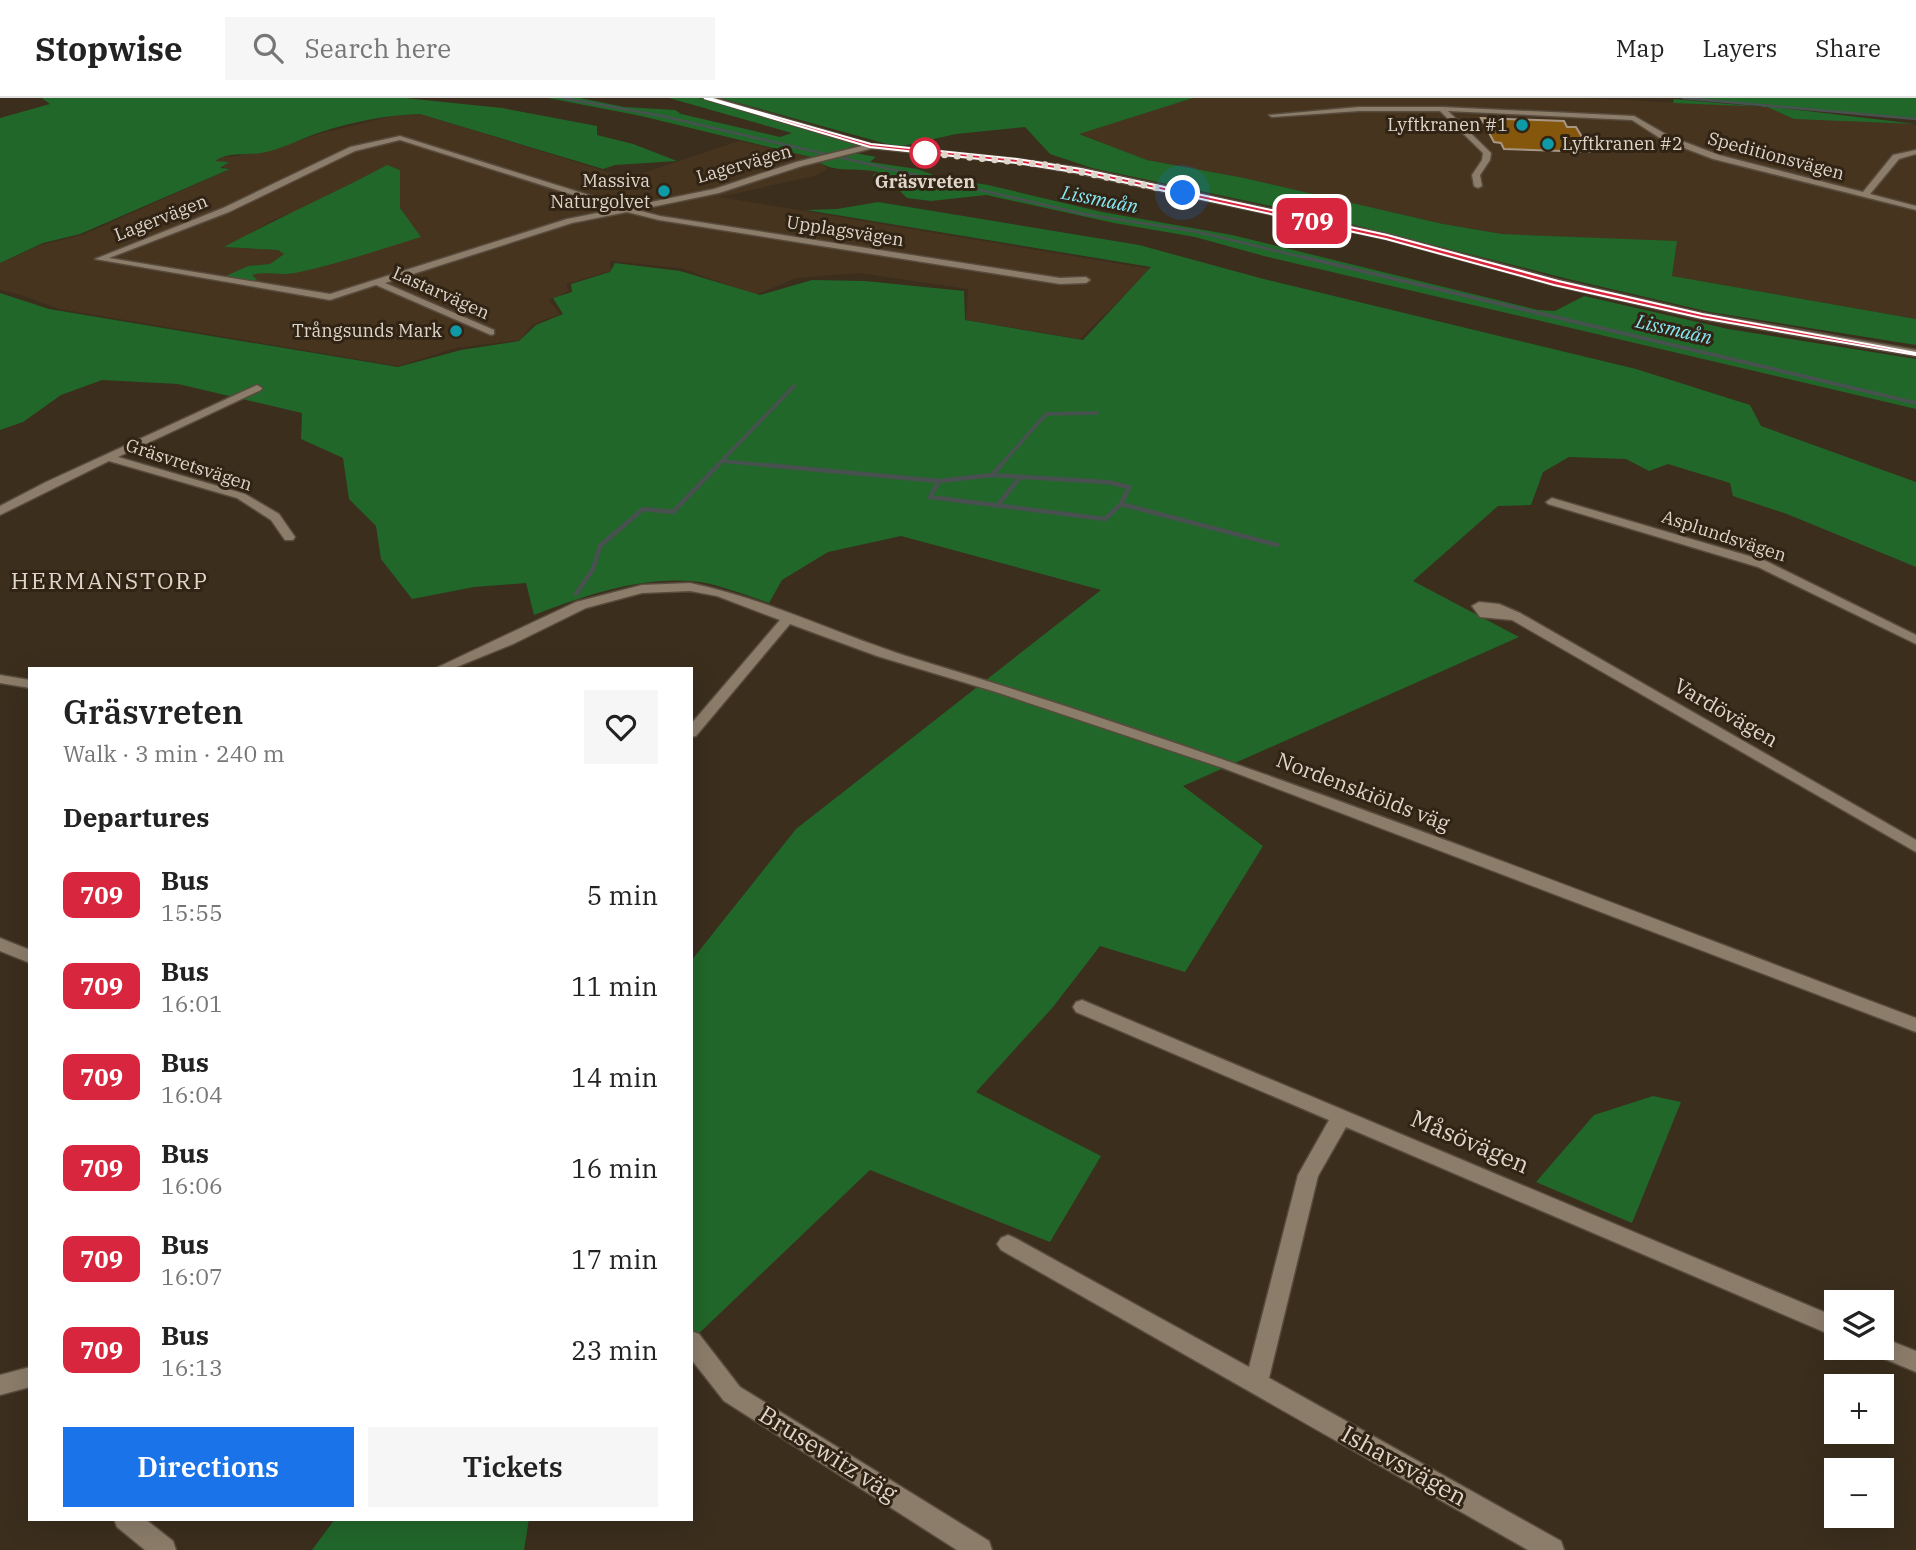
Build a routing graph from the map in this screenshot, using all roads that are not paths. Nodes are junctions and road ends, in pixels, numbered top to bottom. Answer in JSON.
{"nodes":[{"id":1,"x":707,"y":98,"type":"edge"},
{"id":2,"x":1442,"y":109,"type":"junction"},
{"id":3,"x":1272,"y":115,"type":"dead end"},
{"id":4,"x":870,"y":146,"type":"junction"},
{"id":5,"x":1916,"y":152,"type":"edge"},
{"id":6,"x":1478,"y":186,"type":"dead end"},
{"id":7,"x":1865,"y":195,"type":"junction"},
{"id":8,"x":1916,"y":208,"type":"edge"},
{"id":9,"x":626,"y":209,"type":"junction"},
{"id":10,"x":1086,"y":280,"type":"dead end"},
{"id":11,"x":1060,"y":281,"type":"junction"},
{"id":12,"x":378,"y":283,"type":"junction"},
{"id":13,"x":1090,"y":291,"type":"dead end"},
{"id":14,"x":491,"y":332,"type":"dead end"},
{"id":15,"x":1916,"y":353,"type":"edge"},
{"id":16,"x":257,"y":388,"type":"dead end"},
{"id":17,"x":107,"y":457,"type":"junction"},
{"id":18,"x":1552,"y":502,"type":"dead end"},
{"id":19,"x":0,"y":511,"type":"edge"},
{"id":20,"x":289,"y":537,"type":"dead end"},
{"id":21,"x":1515,"y":616,"type":"dead end"},
{"id":22,"x":787,"y":619,"type":"junction"},
{"id":23,"x":1916,"y":640,"type":"edge"},
{"id":24,"x":445,"y":667,"type":"edge"},
{"id":25,"x":0,"y":679,"type":"edge"},
{"id":26,"x":28,"y":684,"type":"edge"},
{"id":27,"x":693,"y":731,"type":"edge"},
{"id":28,"x":1916,"y":847,"type":"edge"},
{"id":29,"x":0,"y":944,"type":"edge"},
{"id":30,"x":28,"y":956,"type":"edge"},
{"id":31,"x":1082,"y":1007,"type":"dead end"},
{"id":32,"x":1916,"y":1025,"type":"edge"},
{"id":33,"x":1342,"y":1116,"type":"junction"},
{"id":34,"x":1008,"y":1244,"type":"dead end"},
{"id":35,"x":1824,"y":1322,"type":"edge"},
{"id":36,"x":693,"y":1344,"type":"edge"},
{"id":37,"x":1894,"y":1353,"type":"edge"},
{"id":38,"x":1916,"y":1362,"type":"edge"},
{"id":39,"x":28,"y":1378,"type":"edge"},
{"id":40,"x":1256,"y":1383,"type":"junction"},
{"id":41,"x":0,"y":1385,"type":"edge"},
{"id":42,"x":129,"y":1521,"type":"edge"},
{"id":43,"x":163,"y":1550,"type":"edge"},
{"id":44,"x":980,"y":1550,"type":"edge"},
{"id":45,"x":1552,"y":1550,"type":"edge"}],
"edges":[{"from":1,"to":4,"type":"street"},
{"from":2,"to":3,"type":"street"},
{"from":2,"to":6,"type":"street"},
{"from":2,"to":7,"type":"street","name":"Speditionsvägen"},
{"from":4,"to":9,"type":"street","name":"Lagervägen"},
{"from":4,"to":15,"type":"street"},
{"from":5,"to":7,"type":"street"},
{"from":7,"to":8,"type":"street","name":"Speditionsvägen"},
{"from":9,"to":11,"type":"street","name":"Upplagsvägen"},
{"from":9,"to":12,"type":"street","name":"Lagervägen"},
{"from":9,"to":12,"type":"street","name":"Lagervägen"},
{"from":10,"to":11,"type":"street"},
{"from":11,"to":13,"type":"street"},
{"from":12,"to":14,"type":"street","name":"Lastarvägen"},
{"from":16,"to":17,"type":"street","name":"Gräsvretsvägen"},
{"from":17,"to":19,"type":"street","name":"Gräsvretsvägen"},
{"from":17,"to":20,"type":"street","name":"Gräsvretsvägen"},
{"from":18,"to":23,"type":"street","name":"Asplundsvägen"},
{"from":21,"to":28,"type":"street","name":"Vardövägen"},
{"from":22,"to":24,"type":"street","name":"Nordenskiölds väg"},
{"from":22,"to":27,"type":"street"},
{"from":22,"to":32,"type":"street","name":"Nordenskiölds väg"},
{"from":25,"to":26,"type":"street"},
{"from":29,"to":30,"type":"street"},
{"from":31,"to":33,"type":"street","name":"Måsövägen"},
{"from":33,"to":35,"type":"street","name":"Måsövägen"},
{"from":33,"to":40,"type":"street"},
{"from":34,"to":40,"type":"street","name":"Ishavsvägen"},
{"from":36,"to":44,"type":"street","name":"Brusewitz väg"},
{"from":37,"to":38,"type":"street"},
{"from":39,"to":41,"type":"street"},
{"from":40,"to":45,"type":"street","name":"Ishavsvägen"},
{"from":42,"to":43,"type":"street"}]}
